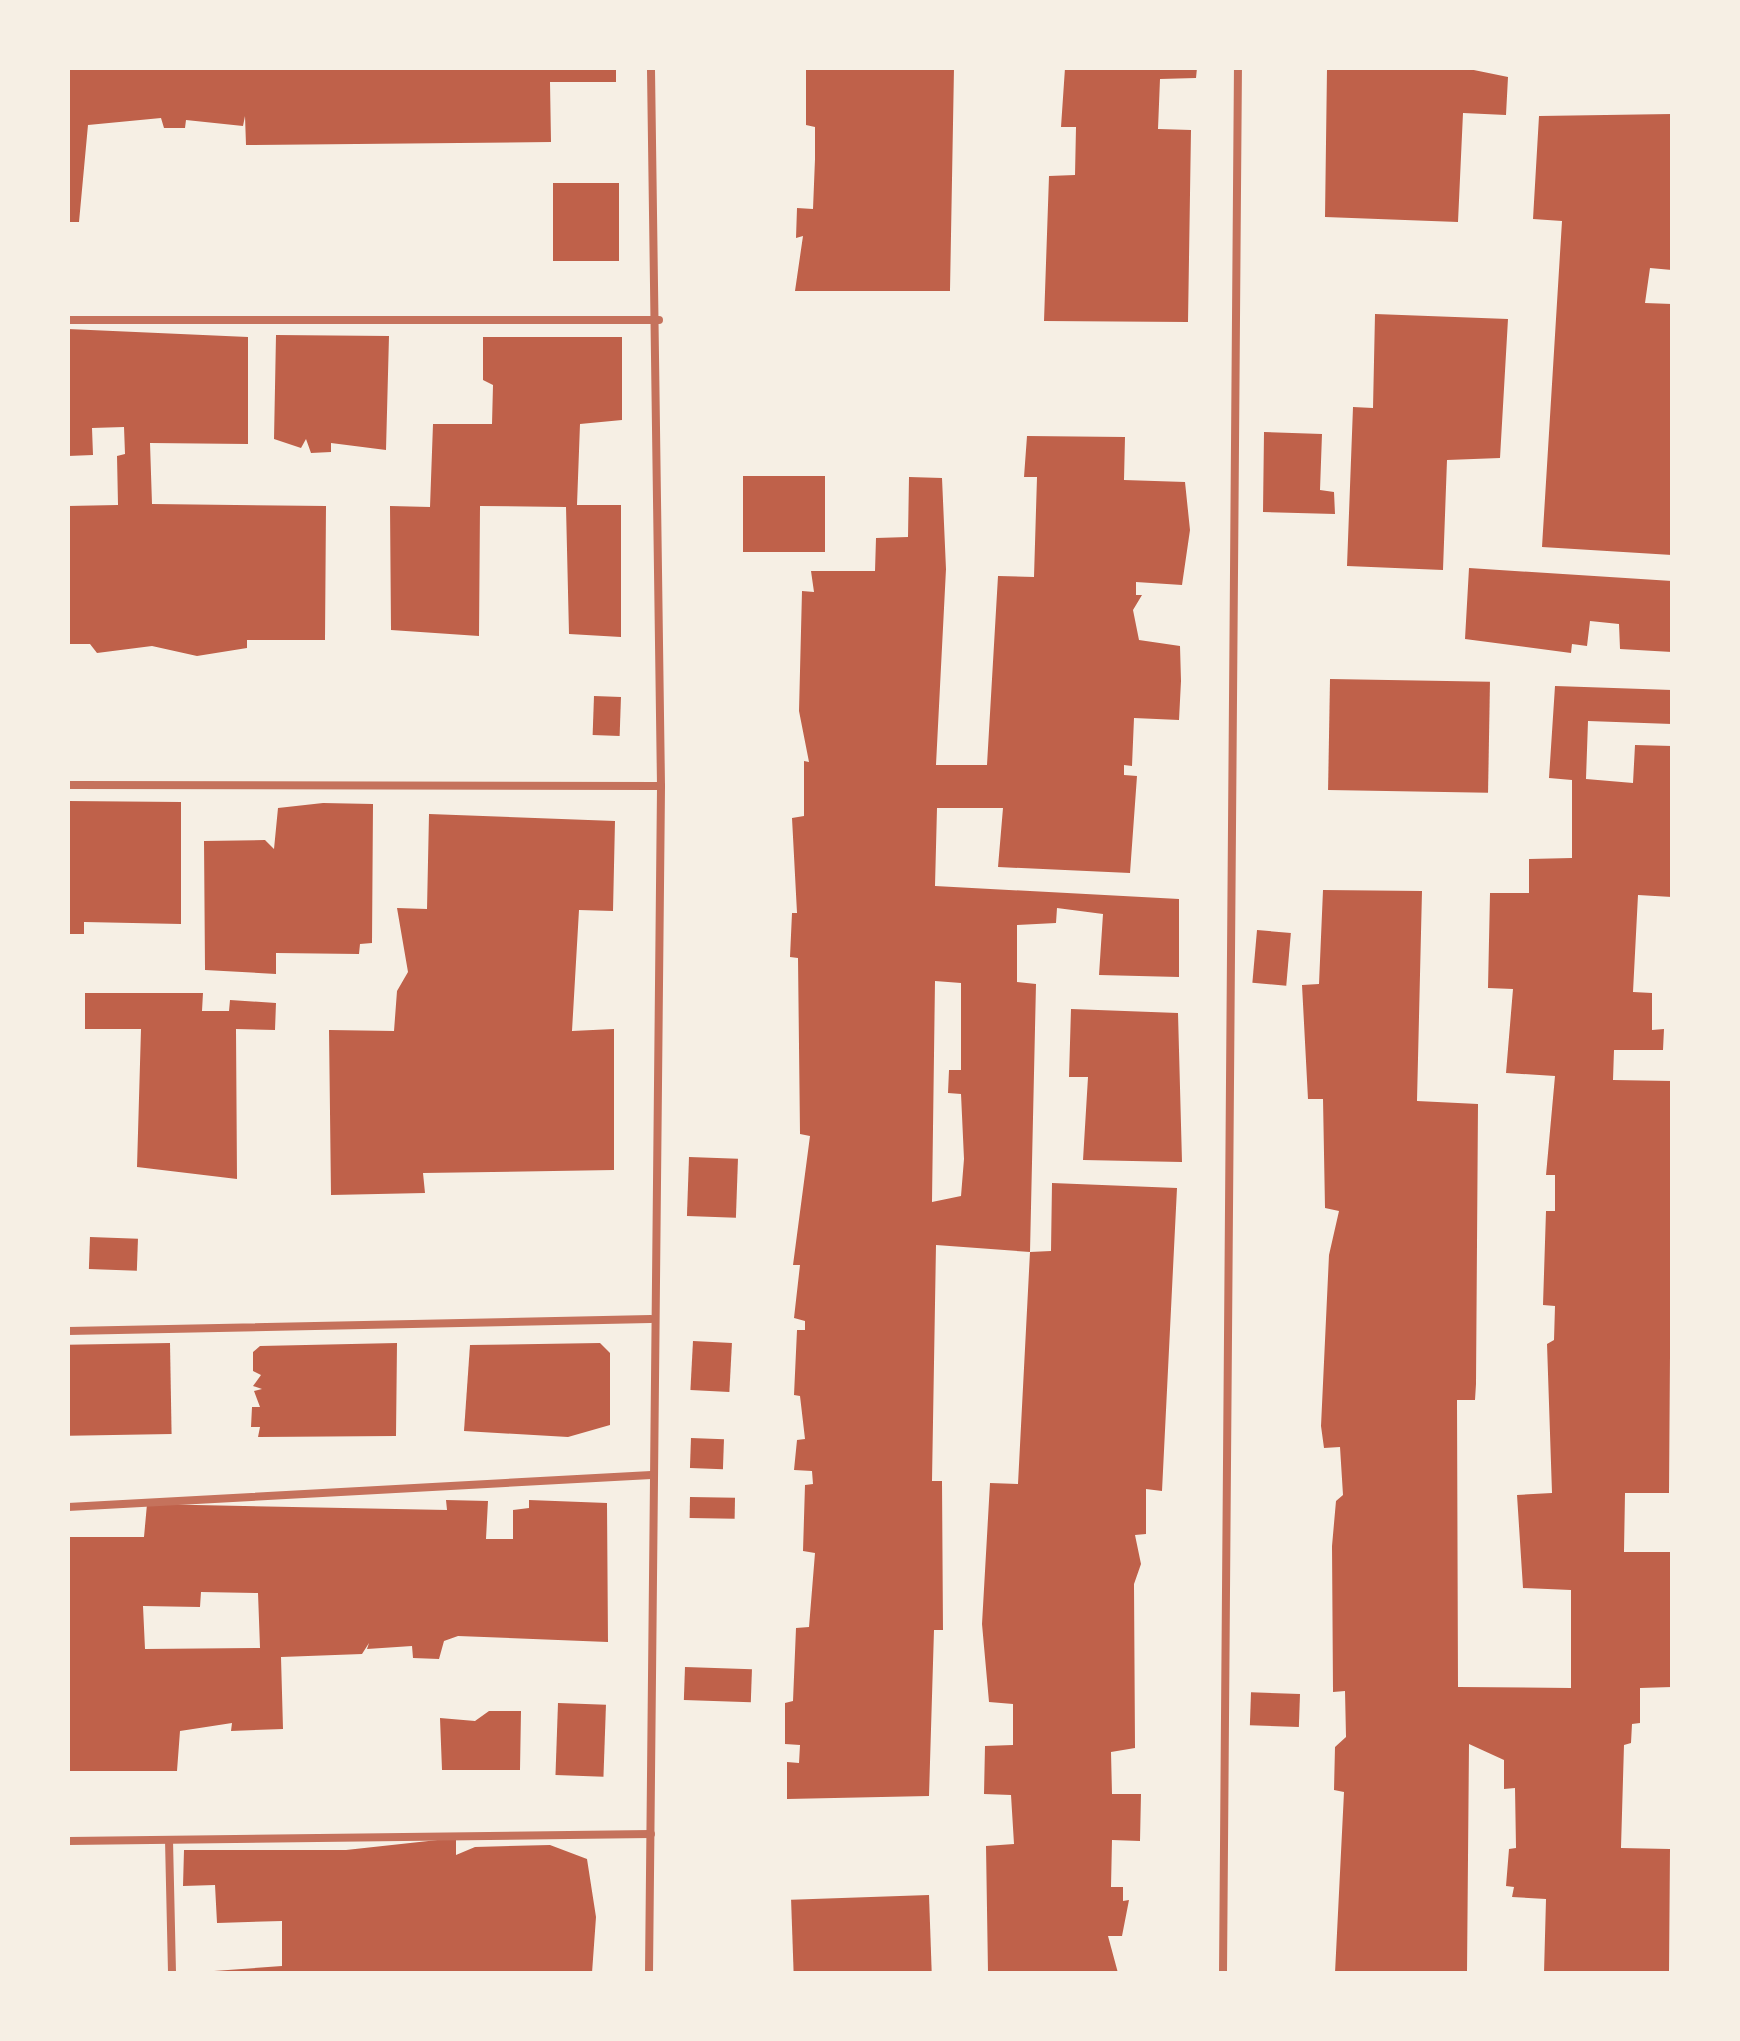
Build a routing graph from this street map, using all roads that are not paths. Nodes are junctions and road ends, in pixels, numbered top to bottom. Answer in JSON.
{"nodes":[{"id":1,"x":651,"y":68,"type":"edge"},
{"id":2,"x":1238,"y":68,"type":"edge"},
{"id":3,"x":68,"y":320,"type":"edge"},
{"id":4,"x":659,"y":320,"type":"junction"},
{"id":5,"x":68,"y":785,"type":"edge"},
{"id":6,"x":661,"y":786,"type":"junction"},
{"id":7,"x":651,"y":1319,"type":"junction"},
{"id":8,"x":68,"y":1331,"type":"edge"},
{"id":9,"x":651,"y":1475,"type":"junction"},
{"id":10,"x":68,"y":1507,"type":"edge"},
{"id":11,"x":651,"y":1834,"type":"junction"},
{"id":12,"x":169,"y":1840,"type":"junction"},
{"id":13,"x":68,"y":1841,"type":"edge"},
{"id":14,"x":172,"y":1973,"type":"edge"},
{"id":15,"x":649,"y":1973,"type":"edge"},
{"id":16,"x":1223,"y":1973,"type":"edge"}],
"edges":[{"from":1,"to":4,"type":"street"},
{"from":2,"to":16,"type":"street"},
{"from":3,"to":4,"type":"street"},
{"from":4,"to":6,"type":"street"},
{"from":5,"to":6,"type":"street"},
{"from":6,"to":7,"type":"street"},
{"from":7,"to":8,"type":"street"},
{"from":7,"to":9,"type":"street"},
{"from":9,"to":10,"type":"street"},
{"from":9,"to":11,"type":"street"},
{"from":11,"to":12,"type":"street"},
{"from":11,"to":15,"type":"street"},
{"from":12,"to":13,"type":"street"},
{"from":12,"to":14,"type":"street"}]}
